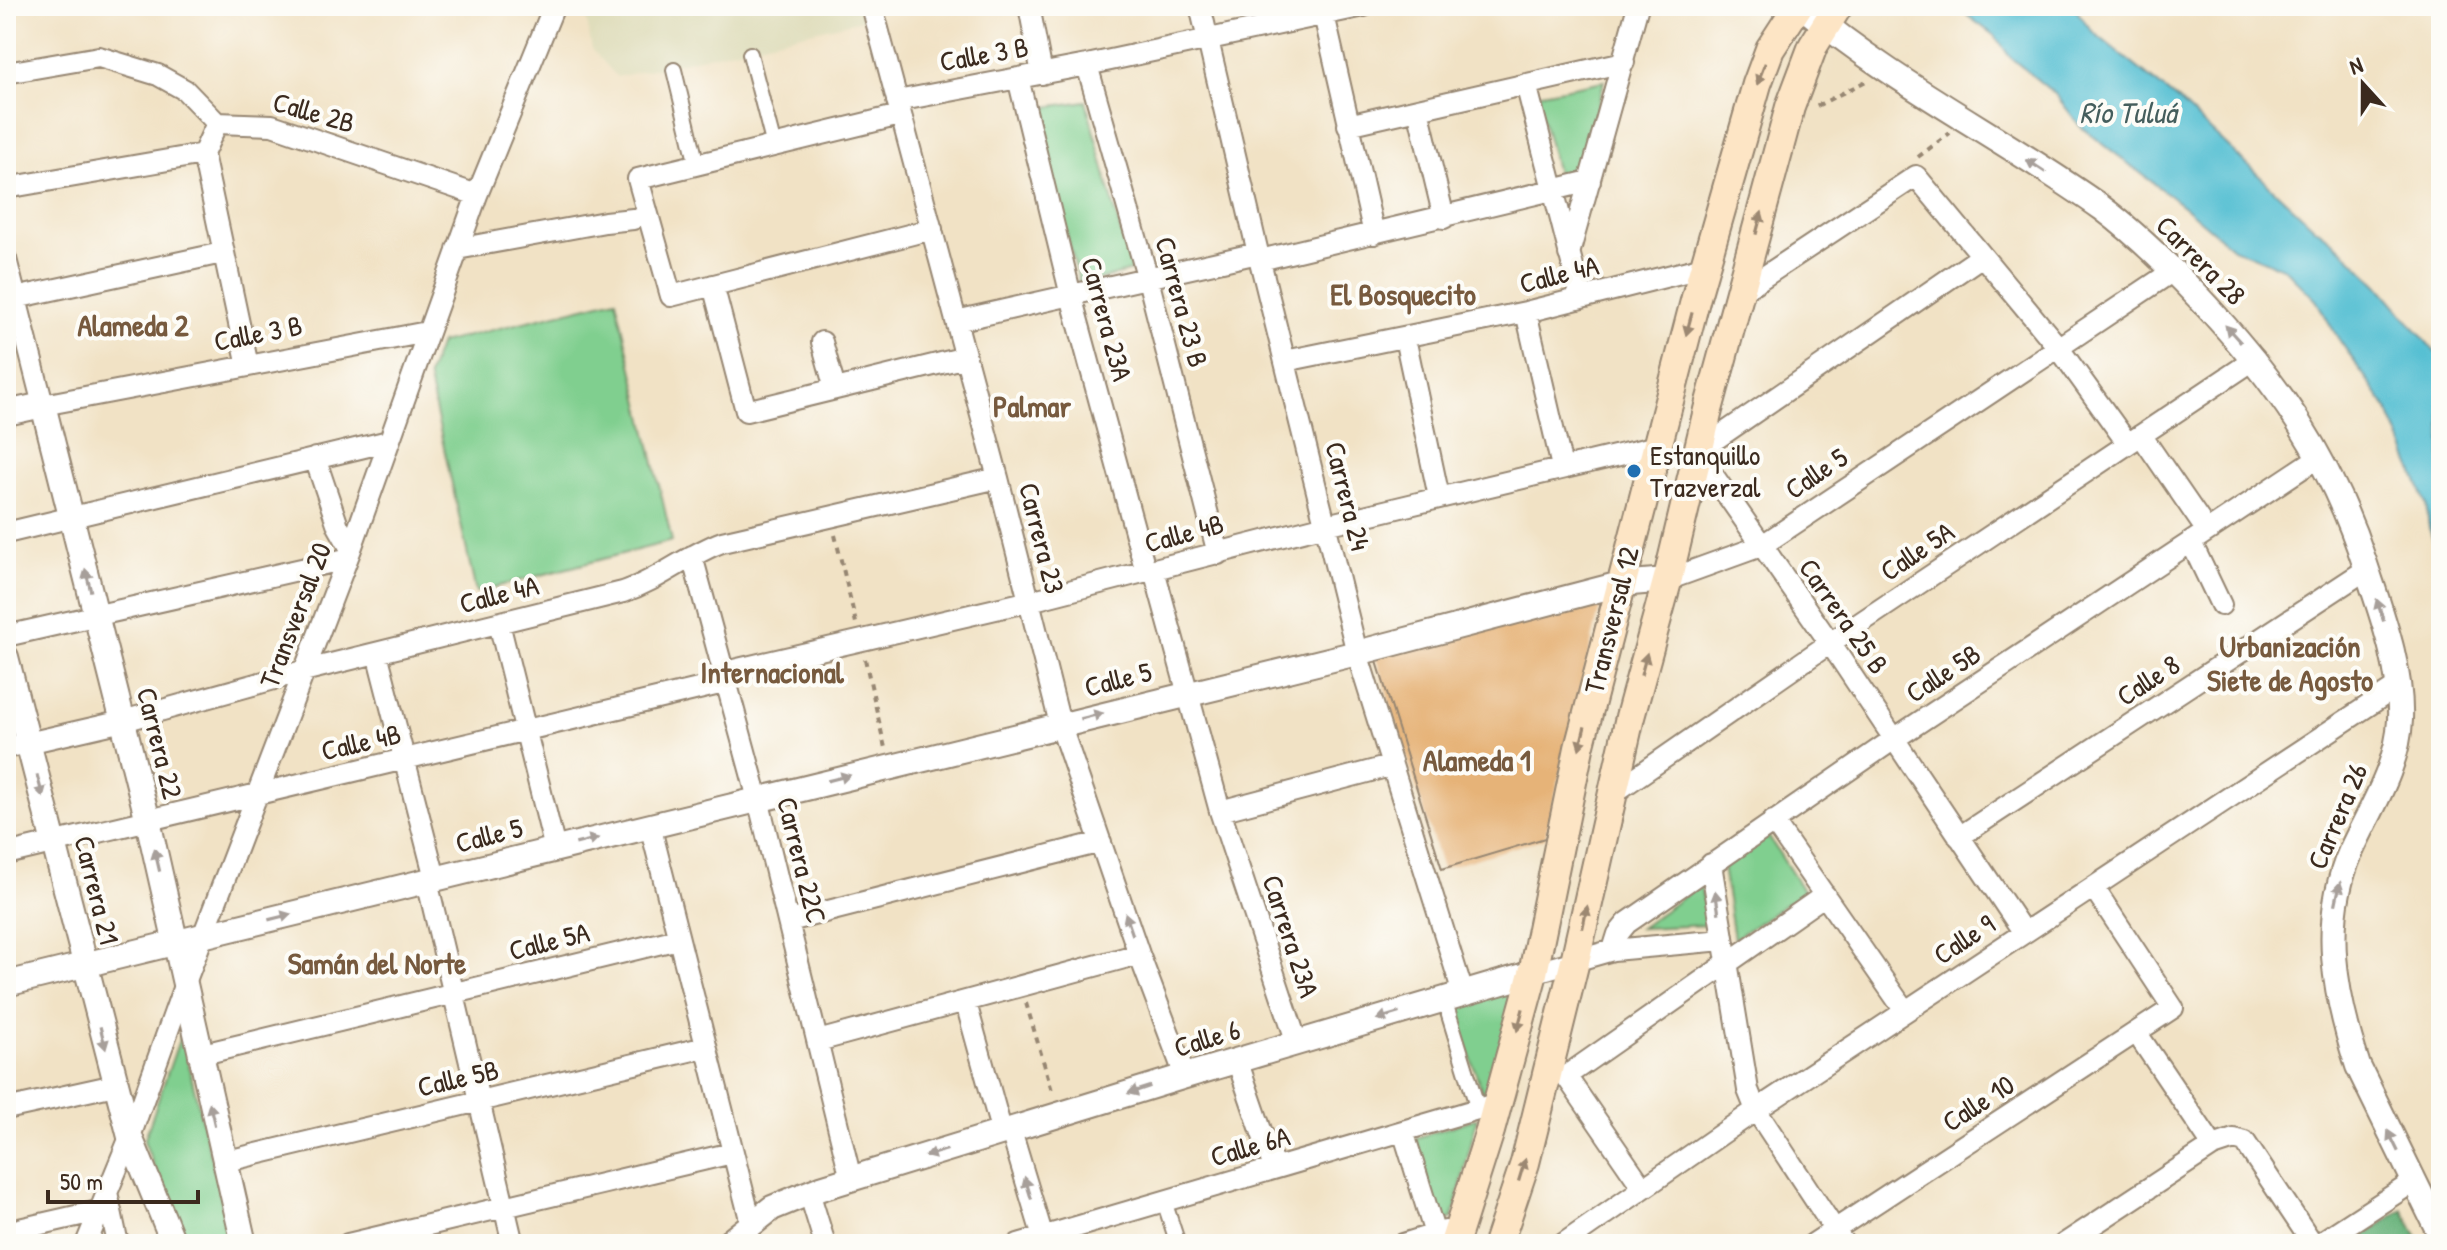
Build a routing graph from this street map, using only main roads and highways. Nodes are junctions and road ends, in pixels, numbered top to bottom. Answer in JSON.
{"nodes":[{"id":1,"x":1800,"y":6,"type":"edge"},
{"id":2,"x":1832,"y":16,"type":"edge"},
{"id":3,"x":1450,"y":1235,"type":"edge"},
{"id":4,"x":1498,"y":1244,"type":"edge"}],
"edges":[{"from":1,"to":3,"type":"main road","name":"Transversal 12","one_way":true},
{"from":4,"to":2,"type":"main road","name":"Transversal 12","one_way":true}]}
